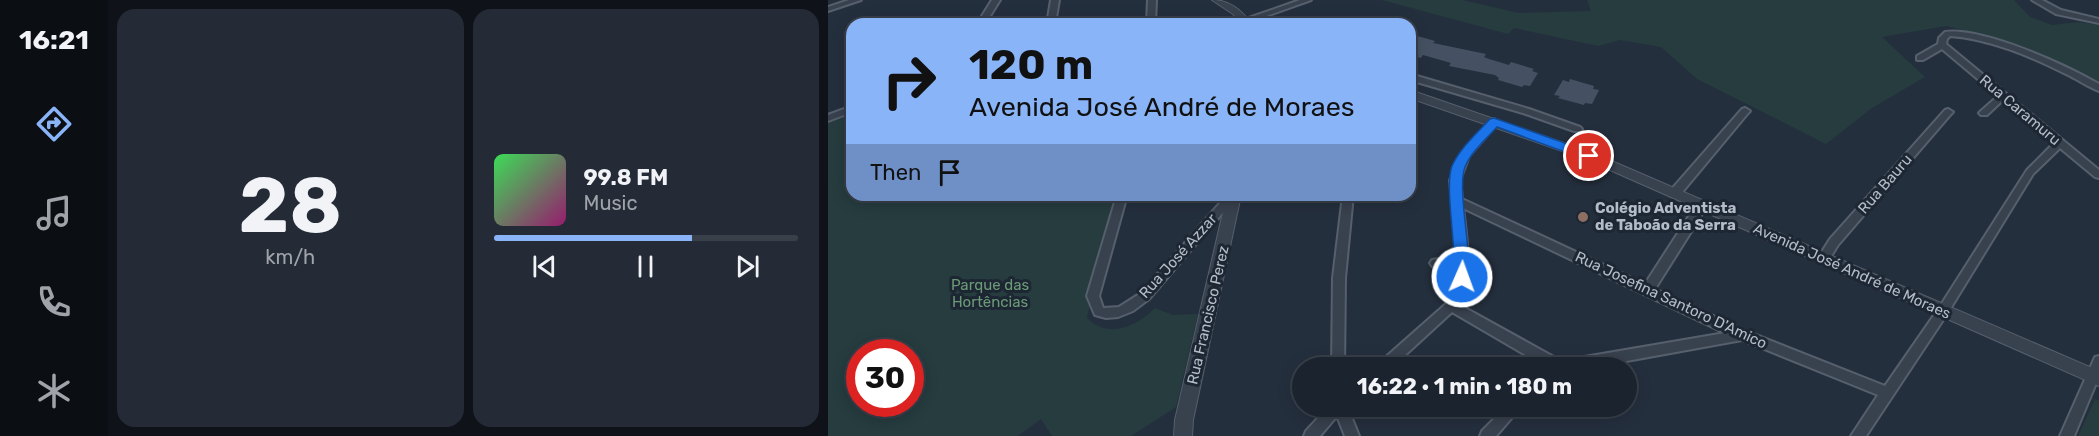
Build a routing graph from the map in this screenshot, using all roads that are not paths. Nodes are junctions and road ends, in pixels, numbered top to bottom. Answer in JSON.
{"nodes":[{"id":1,"x":857,"y":0,"type":"edge"},
{"id":2,"x":996,"y":0,"type":"edge"},
{"id":3,"x":1055,"y":0,"type":"edge"},
{"id":4,"x":1152,"y":0,"type":"edge"},
{"id":5,"x":1217,"y":0,"type":"edge"},
{"id":6,"x":1228,"y":0,"type":"edge"},
{"id":7,"x":1307,"y":0,"type":"edge"},
{"id":8,"x":2036,"y":0,"type":"edge"},
{"id":9,"x":828,"y":9,"type":"edge"},
{"id":10,"x":985,"y":18,"type":"edge"},
{"id":11,"x":1052,"y":18,"type":"edge"},
{"id":12,"x":1151,"y":18,"type":"edge"},
{"id":13,"x":1246,"y":18,"type":"edge"},
{"id":14,"x":1247,"y":18,"type":"edge"},
{"id":15,"x":1258,"y":18,"type":"edge"},
{"id":16,"x":2099,"y":21,"type":"edge"},
{"id":17,"x":1942,"y":45,"type":"junction"},
{"id":18,"x":1920,"y":58,"type":"dead end"},
{"id":19,"x":1416,"y":79,"type":"edge"},
{"id":20,"x":2099,"y":88,"type":"edge"},
{"id":21,"x":1416,"y":96,"type":"edge"},
{"id":22,"x":2003,"y":96,"type":"junction"},
{"id":23,"x":1745,"y":111,"type":"dead end"},
{"id":24,"x":846,"y":112,"type":"edge"},
{"id":25,"x":1948,"y":112,"type":"dead end"},
{"id":26,"x":1984,"y":113,"type":"dead end"},
{"id":27,"x":828,"y":118,"type":"edge"},
{"id":28,"x":1494,"y":122,"type":"junction"},
{"id":29,"x":1576,"y":129,"type":"dead end"},
{"id":30,"x":2060,"y":143,"type":"junction"},
{"id":31,"x":2099,"y":175,"type":"edge"},
{"id":32,"x":1675,"y":193,"type":"junction"},
{"id":33,"x":1120,"y":201,"type":"edge"},
{"id":34,"x":1228,"y":201,"type":"edge"},
{"id":35,"x":1232,"y":201,"type":"edge"},
{"id":36,"x":1347,"y":201,"type":"edge"},
{"id":37,"x":1458,"y":201,"type":"junction"},
{"id":38,"x":1702,"y":205,"type":"junction"},
{"id":39,"x":1824,"y":258,"type":"junction"},
{"id":40,"x":1463,"y":260,"type":"junction"},
{"id":41,"x":1436,"y":262,"type":"dead end"},
{"id":42,"x":1648,"y":290,"type":"junction"},
{"id":43,"x":1451,"y":306,"type":"junction"},
{"id":44,"x":1943,"y":311,"type":"junction"},
{"id":45,"x":1742,"y":335,"type":"junction"},
{"id":46,"x":1338,"y":357,"type":"edge"},
{"id":47,"x":1394,"y":357,"type":"edge"},
{"id":48,"x":1539,"y":357,"type":"edge"},
{"id":49,"x":1609,"y":357,"type":"edge"},
{"id":50,"x":2096,"y":372,"type":"edge"},
{"id":51,"x":1886,"y":392,"type":"junction"},
{"id":52,"x":1329,"y":417,"type":"edge"},
{"id":53,"x":1344,"y":417,"type":"edge"},
{"id":54,"x":1505,"y":417,"type":"edge"},
{"id":55,"x":1183,"y":436,"type":"edge"},
{"id":56,"x":1311,"y":436,"type":"edge"},
{"id":57,"x":1352,"y":436,"type":"edge"},
{"id":58,"x":1487,"y":436,"type":"edge"},
{"id":59,"x":1858,"y":436,"type":"edge"},
{"id":60,"x":2067,"y":436,"type":"edge"}],
"edges":[{"from":1,"to":9,"type":"street"},
{"from":2,"to":10,"type":"street"},
{"from":3,"to":11,"type":"street"},
{"from":4,"to":12,"type":"street"},
{"from":5,"to":13,"type":"street"},
{"from":6,"to":14,"type":"street"},
{"from":7,"to":15,"type":"street"},
{"from":8,"to":16,"type":"street"},
{"from":17,"to":18,"type":"street"},
{"from":17,"to":20,"type":"street"},
{"from":17,"to":22,"type":"street","name":"Rua Caramuru"},
{"from":19,"to":29,"type":"street"},
{"from":21,"to":28,"type":"street","name":"Avenida José André de Moraes"},
{"from":22,"to":26,"type":"street"},
{"from":22,"to":30,"type":"street","name":"Rua Caramuru"},
{"from":23,"to":32,"type":"street"},
{"from":24,"to":27,"type":"street"},
{"from":25,"to":39,"type":"street","name":"Rua Bauru"},
{"from":28,"to":32,"type":"street","name":"Avenida José André de Moraes"},
{"from":28,"to":37,"type":"street"},
{"from":30,"to":31,"type":"street","name":"Rua Caramuru"},
{"from":30,"to":44,"type":"street"},
{"from":32,"to":38,"type":"street","name":"Avenida José André de Moraes"},
{"from":33,"to":34,"type":"street","name":"Rua José Azzar"},
{"from":35,"to":55,"type":"street","name":"Rua Francisco Perez"},
{"from":36,"to":46,"type":"street"},
{"from":37,"to":40,"type":"street"},
{"from":37,"to":42,"type":"street","name":"Rua Josefina Santoro D'Amico"},
{"from":38,"to":39,"type":"street","name":"Avenida José André de Moraes"},
{"from":38,"to":42,"type":"street"},
{"from":39,"to":44,"type":"street","name":"Avenida José André de Moraes"},
{"from":40,"to":41,"type":"street"},
{"from":40,"to":43,"type":"street"},
{"from":42,"to":45,"type":"street","name":"Rua Josefina Santoro D'Amico"},
{"from":43,"to":47,"type":"street"},
{"from":43,"to":48,"type":"street"},
{"from":44,"to":50,"type":"street","name":"Avenida José André de Moraes"},
{"from":44,"to":51,"type":"street"},
{"from":45,"to":49,"type":"street"},
{"from":45,"to":51,"type":"street","name":"Rua Josefina Santoro D'Amico"},
{"from":50,"to":60,"type":"street"},
{"from":51,"to":59,"type":"street"},
{"from":52,"to":56,"type":"street"},
{"from":53,"to":57,"type":"street"},
{"from":54,"to":58,"type":"street"}]}
